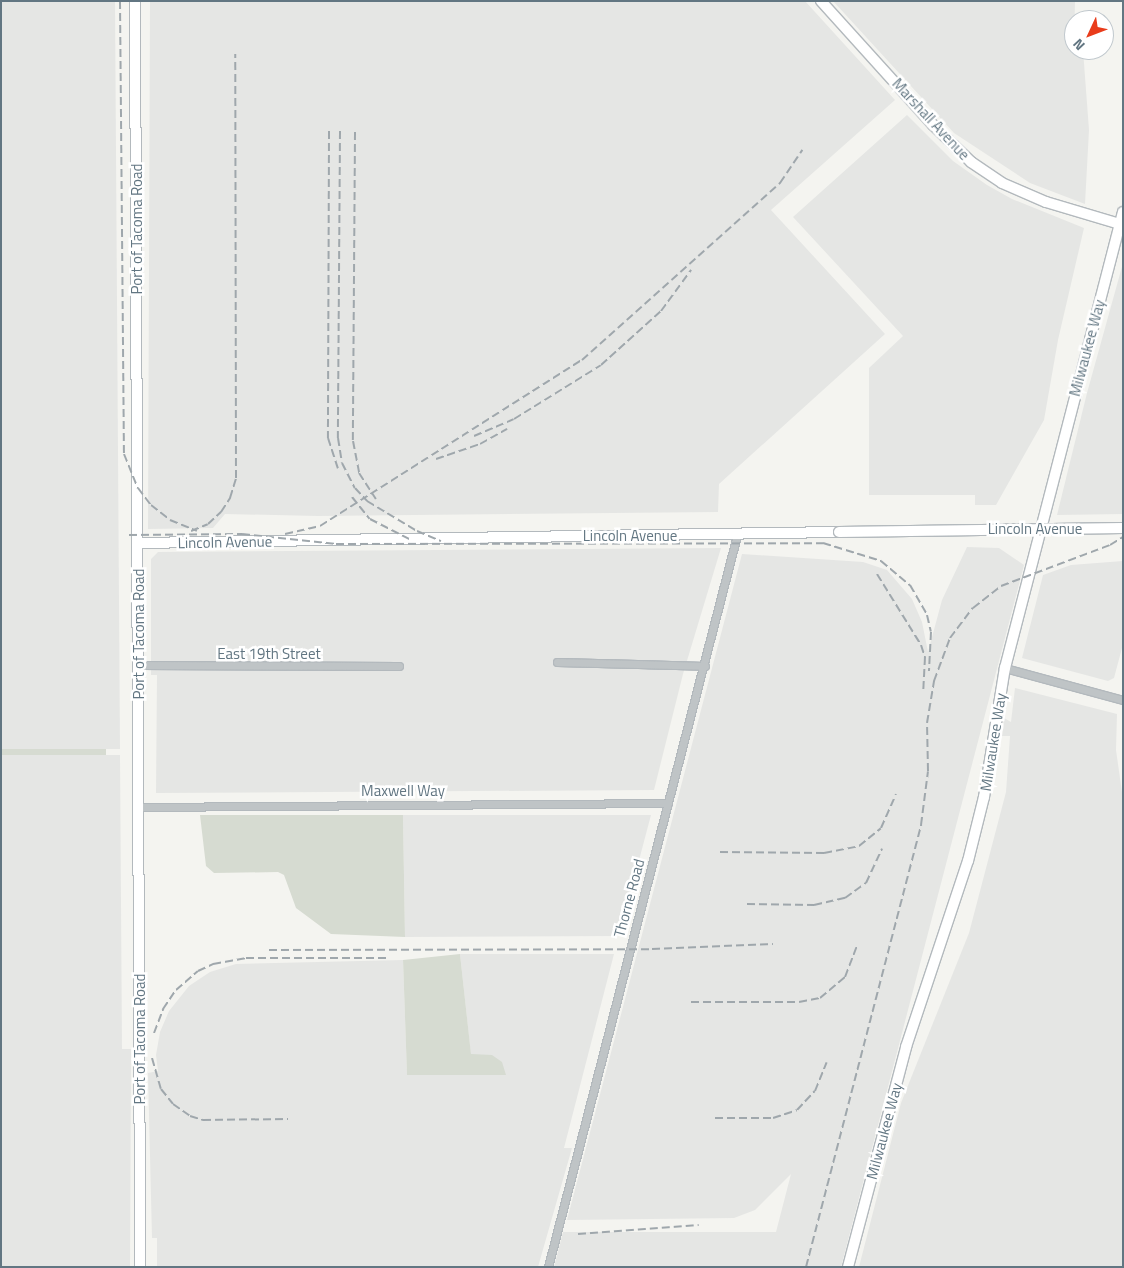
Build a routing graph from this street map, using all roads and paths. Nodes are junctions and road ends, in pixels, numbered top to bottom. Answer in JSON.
{"nodes":[{"id":1,"x":135,"y":1,"type":"edge"},
{"id":2,"x":821,"y":1,"type":"edge"},
{"id":3,"x":1123,"y":212,"type":"edge"},
{"id":4,"x":1120,"y":224,"type":"junction"},
{"id":5,"x":1123,"y":528,"type":"edge"},
{"id":6,"x":736,"y":536,"type":"junction"},
{"id":7,"x":138,"y":543,"type":"junction"},
{"id":8,"x":557,"y":662,"type":"dead end"},
{"id":9,"x":140,"y":665,"type":"junction"},
{"id":10,"x":399,"y":666,"type":"dead end"},
{"id":11,"x":705,"y":666,"type":"junction"},
{"id":12,"x":1005,"y":668,"type":"junction"},
{"id":13,"x":1123,"y":700,"type":"edge"},
{"id":14,"x":668,"y":803,"type":"junction"},
{"id":15,"x":139,"y":807,"type":"junction"},
{"id":16,"x":140,"y":1267,"type":"edge"},
{"id":17,"x":548,"y":1267,"type":"edge"},
{"id":18,"x":848,"y":1267,"type":"edge"}],
"edges":[{"from":1,"to":7,"type":"street","name":"Port of Tacoma Road"},
{"from":2,"to":4,"type":"street","name":"Marshall Avenue"},
{"from":3,"to":4,"type":"street","name":"Milwaukee Way"},
{"from":4,"to":12,"type":"street","name":"Milwaukee Way"},
{"from":5,"to":6,"type":"street","name":"Lincoln Avenue","bridge":true},
{"from":6,"to":7,"type":"street","name":"Lincoln Avenue"},
{"from":6,"to":11,"type":"street","name":"Thorne Road"},
{"from":7,"to":9,"type":"street","name":"Port of Tacoma Road"},
{"from":8,"to":11,"type":"street"},
{"from":9,"to":10,"type":"street","name":"East 19th Street"},
{"from":9,"to":15,"type":"street","name":"Port of Tacoma Road"},
{"from":11,"to":14,"type":"street","name":"Thorne Road"},
{"from":12,"to":13,"type":"street"},
{"from":12,"to":18,"type":"street","name":"Milwaukee Way"},
{"from":14,"to":15,"type":"street","name":"Maxwell Way"},
{"from":14,"to":17,"type":"street","name":"Thorne Road"},
{"from":15,"to":16,"type":"street","name":"Port of Tacoma Road"}]}
